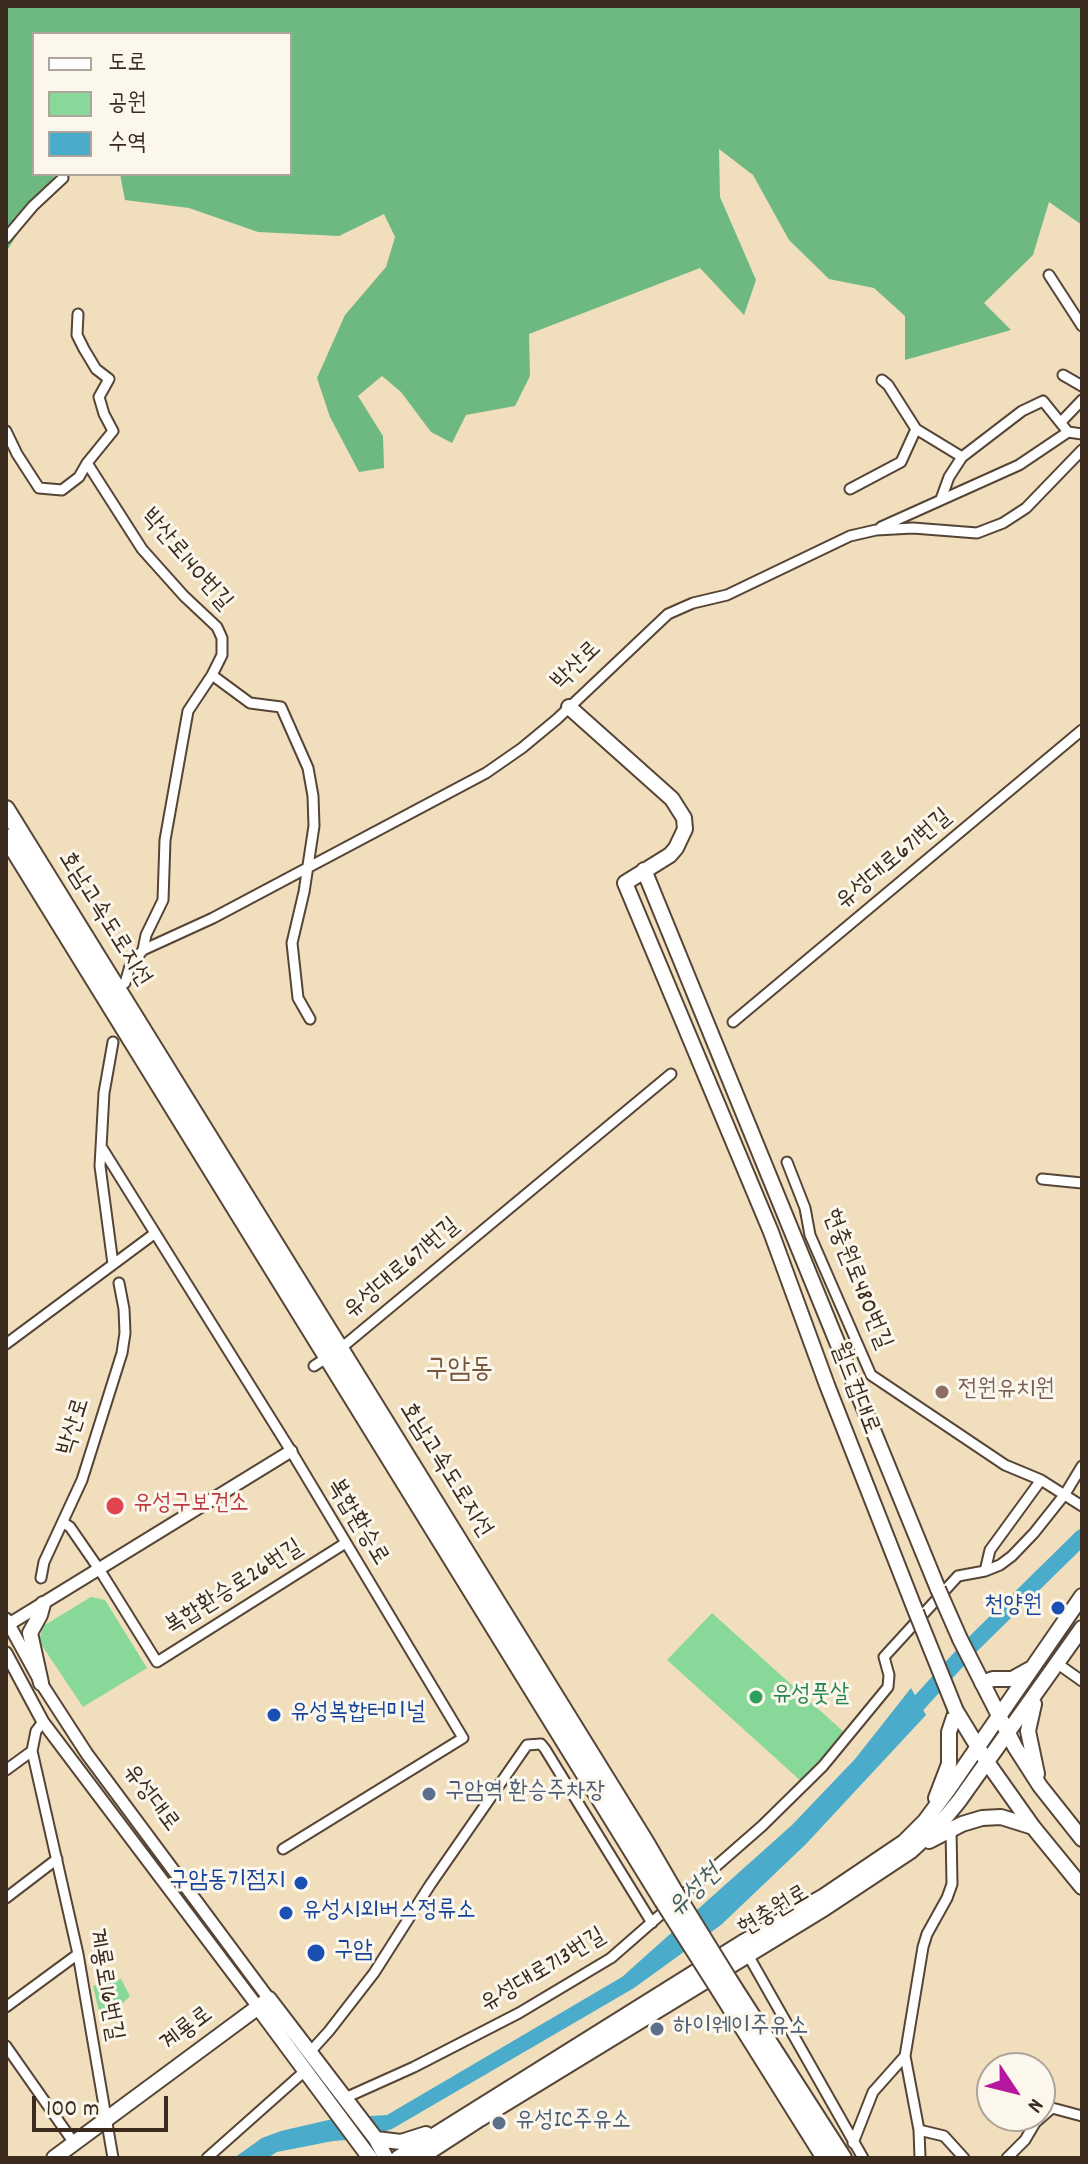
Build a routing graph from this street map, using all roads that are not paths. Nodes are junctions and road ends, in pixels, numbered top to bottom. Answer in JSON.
{"nodes":[{"id":1,"x":63,"y":178,"type":"dead end"},
{"id":2,"x":6,"y":238,"type":"edge"},
{"id":3,"x":1049,"y":275,"type":"dead end"},
{"id":4,"x":78,"y":314,"type":"dead end"},
{"id":5,"x":1082,"y":326,"type":"edge"},
{"id":6,"x":1063,"y":375,"type":"dead end"},
{"id":7,"x":882,"y":380,"type":"dead end"},
{"id":8,"x":1082,"y":386,"type":"edge"},
{"id":9,"x":1082,"y":400,"type":"edge"},
{"id":10,"x":1061,"y":422,"type":"junction"},
{"id":11,"x":916,"y":429,"type":"junction"},
{"id":12,"x":6,"y":431,"type":"edge"},
{"id":13,"x":1068,"y":432,"type":"junction"},
{"id":14,"x":1082,"y":434,"type":"edge"},
{"id":15,"x":1082,"y":450,"type":"edge"},
{"id":16,"x":962,"y":457,"type":"junction"},
{"id":17,"x":87,"y":463,"type":"junction"},
{"id":18,"x":850,"y":489,"type":"dead end"},
{"id":19,"x":941,"y":499,"type":"junction"},
{"id":20,"x":876,"y":530,"type":"junction"},
{"id":21,"x":212,"y":675,"type":"junction"},
{"id":22,"x":569,"y":707,"type":"junction"},
{"id":23,"x":1082,"y":730,"type":"edge"},
{"id":24,"x":6,"y":809,"type":"edge"},
{"id":25,"x":6,"y":837,"type":"edge"},
{"id":26,"x":308,"y":869,"type":"junction"},
{"id":27,"x":644,"y":870,"type":"junction"},
{"id":28,"x":143,"y":950,"type":"junction"},
{"id":29,"x":125,"y":983,"type":"dead end"},
{"id":30,"x":310,"y":1019,"type":"dead end"},
{"id":31,"x":733,"y":1022,"type":"dead end"},
{"id":32,"x":113,"y":1042,"type":"dead end"},
{"id":33,"x":671,"y":1074,"type":"dead end"},
{"id":34,"x":102,"y":1148,"type":"junction"},
{"id":35,"x":787,"y":1162,"type":"dead end"},
{"id":36,"x":1042,"y":1179,"type":"dead end"},
{"id":37,"x":1082,"y":1183,"type":"edge"},
{"id":38,"x":154,"y":1234,"type":"junction"},
{"id":39,"x":113,"y":1264,"type":"junction"},
{"id":40,"x":119,"y":1283,"type":"dead end"},
{"id":41,"x":6,"y":1344,"type":"edge"},
{"id":42,"x":346,"y":1344,"type":"dead end"},
{"id":43,"x":291,"y":1451,"type":"junction"},
{"id":44,"x":1082,"y":1466,"type":"edge"},
{"id":45,"x":1041,"y":1480,"type":"junction"},
{"id":46,"x":1067,"y":1496,"type":"junction"},
{"id":47,"x":1082,"y":1506,"type":"edge"},
{"id":48,"x":64,"y":1523,"type":"junction"},
{"id":49,"x":344,"y":1544,"type":"junction"},
{"id":50,"x":99,"y":1569,"type":"junction"},
{"id":51,"x":985,"y":1571,"type":"junction"},
{"id":52,"x":41,"y":1578,"type":"dead end"},
{"id":53,"x":1082,"y":1596,"type":"edge"},
{"id":54,"x":43,"y":1604,"type":"junction"},
{"id":55,"x":9,"y":1623,"type":"edge"},
{"id":56,"x":1082,"y":1628,"type":"edge"},
{"id":57,"x":6,"y":1653,"type":"edge"},
{"id":58,"x":1058,"y":1664,"type":"junction"},
{"id":59,"x":1035,"y":1666,"type":"junction"},
{"id":60,"x":1082,"y":1681,"type":"edge"},
{"id":61,"x":41,"y":1683,"type":"junction"},
{"id":62,"x":982,"y":1683,"type":"junction"},
{"id":63,"x":1045,"y":1683,"type":"junction"},
{"id":64,"x":956,"y":1711,"type":"junction"},
{"id":65,"x":999,"y":1717,"type":"junction"},
{"id":66,"x":43,"y":1722,"type":"junction"},
{"id":67,"x":1007,"y":1734,"type":"junction"},
{"id":68,"x":977,"y":1747,"type":"junction"},
{"id":69,"x":32,"y":1751,"type":"junction"},
{"id":70,"x":987,"y":1762,"type":"junction"},
{"id":71,"x":6,"y":1770,"type":"edge"},
{"id":72,"x":1040,"y":1786,"type":"junction"},
{"id":73,"x":925,"y":1821,"type":"junction"},
{"id":74,"x":1033,"y":1827,"type":"junction"},
{"id":75,"x":951,"y":1829,"type":"junction"},
{"id":76,"x":1082,"y":1839,"type":"edge"},
{"id":77,"x":283,"y":1849,"type":"dead end"},
{"id":78,"x":911,"y":1851,"type":"junction"},
{"id":79,"x":57,"y":1859,"type":"junction"},
{"id":80,"x":1082,"y":1887,"type":"edge"},
{"id":81,"x":669,"y":1897,"type":"junction"},
{"id":82,"x":6,"y":1898,"type":"edge"},
{"id":83,"x":652,"y":1923,"type":"junction"},
{"id":84,"x":78,"y":1954,"type":"junction"},
{"id":85,"x":748,"y":1955,"type":"junction"},
{"id":86,"x":725,"y":1986,"type":"junction"},
{"id":87,"x":264,"y":2003,"type":"junction"},
{"id":88,"x":6,"y":2007,"type":"edge"},
{"id":89,"x":6,"y":2046,"type":"edge"},
{"id":90,"x":310,"y":2052,"type":"junction"},
{"id":91,"x":905,"y":2056,"type":"junction"},
{"id":92,"x":306,"y":2070,"type":"junction"},
{"id":93,"x":341,"y":2102,"type":"junction"},
{"id":94,"x":475,"y":2110,"type":"junction"},
{"id":95,"x":1082,"y":2116,"type":"edge"},
{"id":96,"x":106,"y":2119,"type":"junction"},
{"id":97,"x":919,"y":2130,"type":"junction"},
{"id":98,"x":74,"y":2143,"type":"junction"},
{"id":99,"x":853,"y":2143,"type":"junction"},
{"id":100,"x":369,"y":2148,"type":"edge"},
{"id":101,"x":54,"y":2158,"type":"edge"},
{"id":102,"x":113,"y":2158,"type":"edge"},
{"id":103,"x":207,"y":2158,"type":"edge"},
{"id":104,"x":386,"y":2158,"type":"edge"},
{"id":105,"x":398,"y":2158,"type":"edge"},
{"id":106,"x":420,"y":2158,"type":"edge"},
{"id":107,"x":825,"y":2158,"type":"edge"},
{"id":108,"x":843,"y":2158,"type":"edge"},
{"id":109,"x":863,"y":2158,"type":"edge"},
{"id":110,"x":920,"y":2158,"type":"edge"},
{"id":111,"x":964,"y":2158,"type":"edge"},
{"id":112,"x":1007,"y":2158,"type":"edge"}],
"edges":[{"from":1,"to":2,"type":"street"},
{"from":3,"to":5,"type":"street"},
{"from":4,"to":17,"type":"street"},
{"from":6,"to":8,"type":"street"},
{"from":7,"to":11,"type":"street"},
{"from":9,"to":10,"type":"street"},
{"from":10,"to":13,"type":"street"},
{"from":10,"to":16,"type":"street"},
{"from":11,"to":16,"type":"street"},
{"from":11,"to":18,"type":"street"},
{"from":12,"to":17,"type":"street"},
{"from":13,"to":14,"type":"street"},
{"from":13,"to":19,"type":"street"},
{"from":15,"to":20,"type":"street","name":"박산로"},
{"from":16,"to":19,"type":"street"},
{"from":17,"to":21,"type":"street","name":"박산로140번길"},
{"from":19,"to":20,"type":"street"},
{"from":20,"to":22,"type":"street","name":"박산로"},
{"from":21,"to":26,"type":"street"},
{"from":21,"to":28,"type":"street","name":"박산로140번길"},
{"from":22,"to":26,"type":"street","name":"박산로"},
{"from":22,"to":27,"type":"main road"},
{"from":23,"to":31,"type":"street","name":"유성대로671번길"},
{"from":24,"to":81,"type":"highway","name":"호남고속도로지선"},
{"from":25,"to":81,"type":"highway","name":"호남고속도로지선"},
{"from":26,"to":28,"type":"street","name":"박산로"},
{"from":26,"to":30,"type":"street"},
{"from":27,"to":62,"type":"main road","name":"월드컵대로","bridge":true},
{"from":27,"to":64,"type":"main road","name":"월드컵대로","bridge":true},
{"from":28,"to":29,"type":"street"},
{"from":32,"to":34,"type":"street"},
{"from":33,"to":42,"type":"street","name":"유성대로671번길"},
{"from":34,"to":38,"type":"street","name":"복합환승로"},
{"from":34,"to":39,"type":"street"},
{"from":35,"to":45,"type":"street","name":"현충원로480번길"},
{"from":36,"to":37,"type":"street"},
{"from":38,"to":39,"type":"street"},
{"from":38,"to":43,"type":"street","name":"복합환승로"},
{"from":39,"to":41,"type":"street"},
{"from":40,"to":48,"type":"street","name":"박산로"},
{"from":43,"to":49,"type":"street","name":"복합환승로"},
{"from":43,"to":50,"type":"street"},
{"from":44,"to":46,"type":"street","name":"유성대로713번길"},
{"from":45,"to":46,"type":"street","name":"현충원로480번길"},
{"from":45,"to":51,"type":"street"},
{"from":46,"to":47,"type":"street","name":"현충원로480번길"},
{"from":46,"to":51,"type":"street","name":"유성대로713번길"},
{"from":48,"to":50,"type":"street"},
{"from":48,"to":52,"type":"street","name":"박산로"},
{"from":49,"to":50,"type":"street","name":"복합환승로26번길"},
{"from":49,"to":77,"type":"street","name":"복합환승로"},
{"from":50,"to":54,"type":"street"},
{"from":51,"to":83,"type":"street","name":"유성대로713번길"},
{"from":53,"to":59,"type":"main road","name":"현충원로"},
{"from":54,"to":55,"type":"street"},
{"from":54,"to":61,"type":"main road"},
{"from":55,"to":61,"type":"street","name":"유성대로"},
{"from":56,"to":58,"type":"main road","name":"현충원로"},
{"from":57,"to":66,"type":"street","name":"유성대로"},
{"from":58,"to":60,"type":"street"},
{"from":58,"to":63,"type":"main road","name":"현충원로"},
{"from":59,"to":62,"type":"main road"},
{"from":59,"to":65,"type":"main road","name":"현충원로"},
{"from":61,"to":87,"type":"street","name":"유성대로"},
{"from":62,"to":65,"type":"main road","name":"월드컵대로"},
{"from":63,"to":67,"type":"main road","name":"현충원로"},
{"from":63,"to":72,"type":"main road"},
{"from":64,"to":68,"type":"main road","name":"월드컵대로"},
{"from":64,"to":73,"type":"main road"},
{"from":65,"to":67,"type":"main road","name":"월드컵대로"},
{"from":65,"to":68,"type":"main road","name":"현충원로"},
{"from":66,"to":69,"type":"street"},
{"from":66,"to":87,"type":"street","name":"유성대로"},
{"from":67,"to":70,"type":"main road","name":"현충원로"},
{"from":67,"to":72,"type":"main road","name":"월드컵대로"},
{"from":68,"to":70,"type":"main road","name":"월드컵대로"},
{"from":68,"to":73,"type":"main road","name":"현충원로"},
{"from":69,"to":71,"type":"street"},
{"from":69,"to":79,"type":"street","name":"계룡로16번길"},
{"from":70,"to":74,"type":"main road","name":"월드컵대로"},
{"from":70,"to":78,"type":"main road","name":"현충원로"},
{"from":72,"to":76,"type":"main road","name":"월드컵대로"},
{"from":73,"to":94,"type":"main road","name":"현충원로"},
{"from":74,"to":75,"type":"main road"},
{"from":74,"to":80,"type":"main road","name":"월드컵대로"},
{"from":75,"to":78,"type":"main road"},
{"from":75,"to":91,"type":"street"},
{"from":78,"to":85,"type":"main road","name":"현충원로"},
{"from":79,"to":82,"type":"street"},
{"from":79,"to":84,"type":"street","name":"계룡로16번길"},
{"from":81,"to":86,"type":"highway","name":"호남고속도로지선","bridge":true},
{"from":83,"to":90,"type":"street"},
{"from":83,"to":93,"type":"street","name":"유성대로713번길"},
{"from":84,"to":88,"type":"street"},
{"from":84,"to":96,"type":"street","name":"계룡로16번길"},
{"from":85,"to":99,"type":"street"},
{"from":85,"to":106,"type":"main road","name":"현충원로"},
{"from":86,"to":107,"type":"highway","name":"호남고속도로지선"},
{"from":86,"to":108,"type":"highway","name":"호남고속도로지선"},
{"from":87,"to":90,"type":"main road","name":"유성대로"},
{"from":87,"to":92,"type":"main road"},
{"from":87,"to":96,"type":"main road","name":"계룡로"},
{"from":89,"to":98,"type":"street"},
{"from":90,"to":93,"type":"main road","name":"유성대로"},
{"from":91,"to":97,"type":"street"},
{"from":91,"to":99,"type":"street"},
{"from":92,"to":93,"type":"main road"},
{"from":92,"to":103,"type":"street"},
{"from":93,"to":100,"type":"main road","name":"유성대로"},
{"from":94,"to":100,"type":"main road"},
{"from":94,"to":105,"type":"main road"},
{"from":95,"to":112,"type":"street"},
{"from":96,"to":98,"type":"main road","name":"계룡로"},
{"from":96,"to":102,"type":"street"},
{"from":97,"to":110,"type":"street"},
{"from":97,"to":111,"type":"street"},
{"from":98,"to":101,"type":"main road","name":"계룡로"},
{"from":99,"to":109,"type":"street"},
{"from":100,"to":104,"type":"main road","name":"유성대로"}]}
